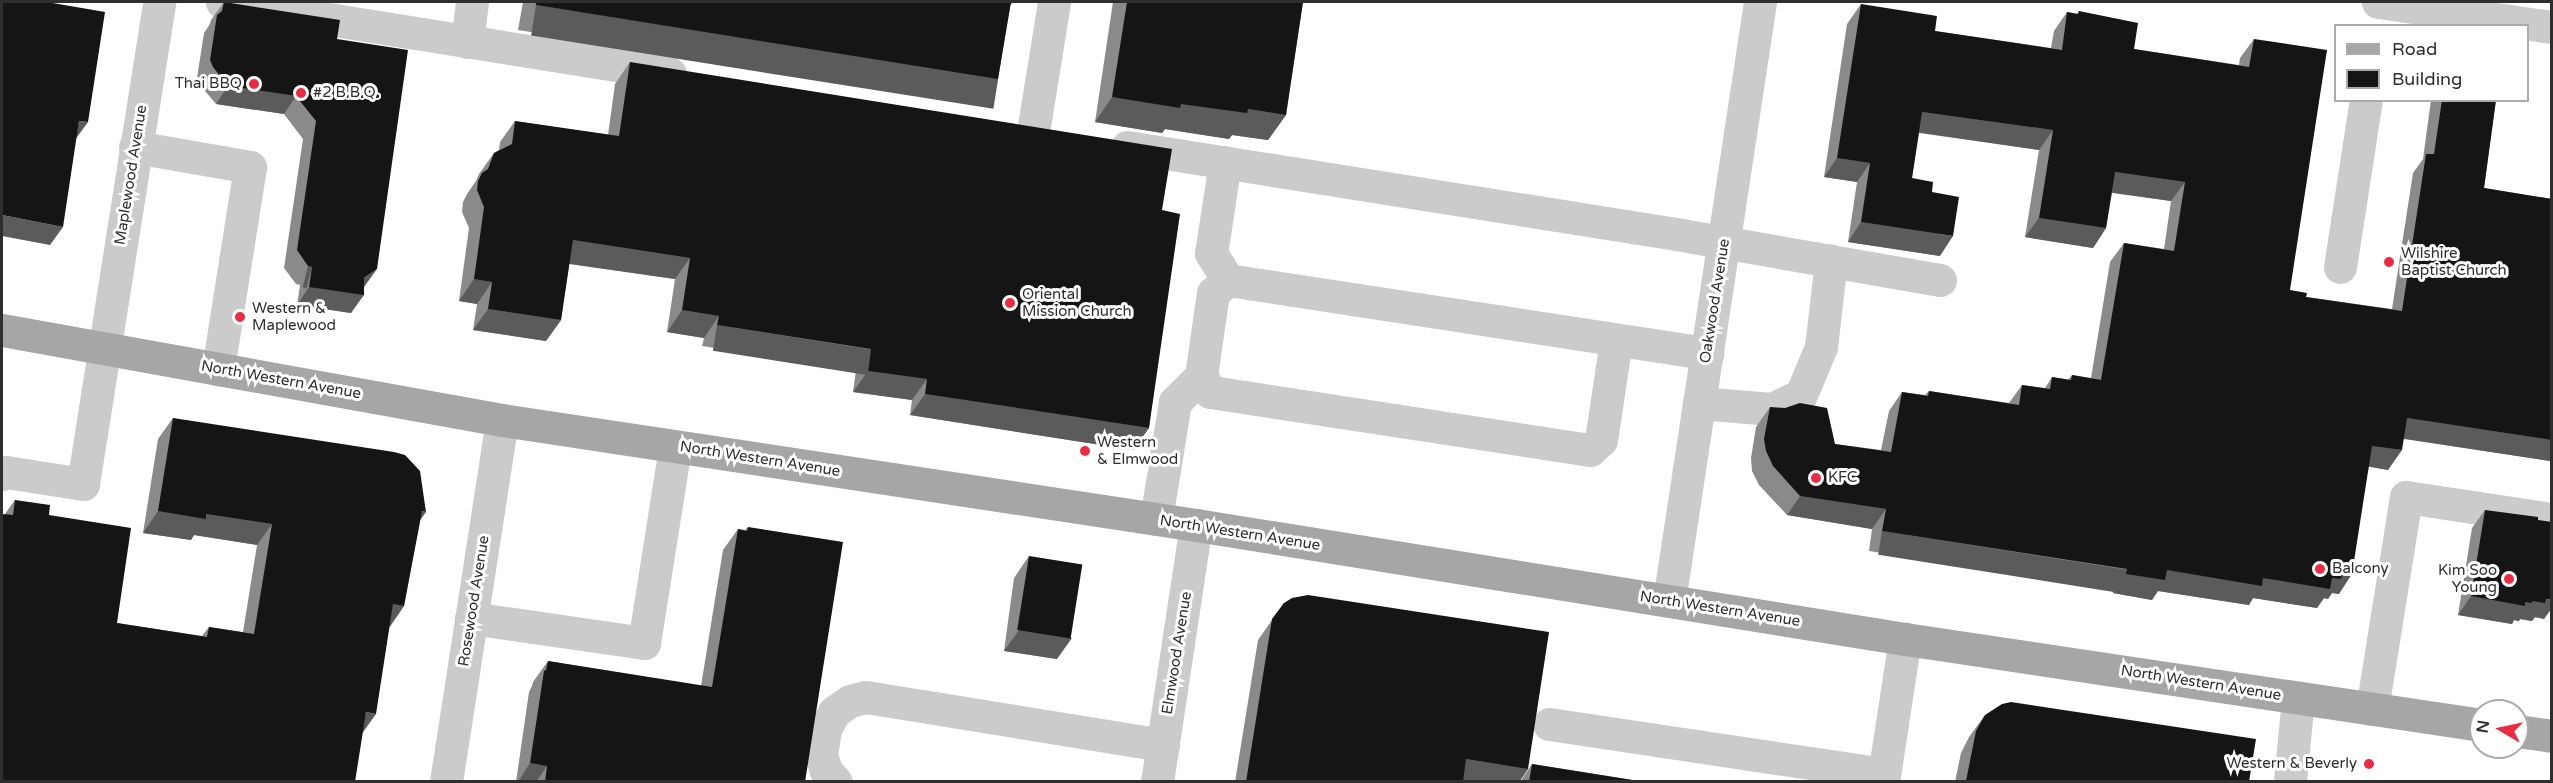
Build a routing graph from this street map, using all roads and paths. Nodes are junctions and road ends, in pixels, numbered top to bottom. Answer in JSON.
{"nodes":[{"id":1,"x":159,"y":2,"type":"edge"},
{"id":2,"x":222,"y":2,"type":"edge"},
{"id":3,"x":472,"y":2,"type":"edge"},
{"id":4,"x":1054,"y":2,"type":"edge"},
{"id":5,"x":1760,"y":2,"type":"edge"},
{"id":6,"x":2382,"y":8,"type":"edge"},
{"id":7,"x":2525,"y":24,"type":"edge"},
{"id":8,"x":2529,"y":24,"type":"edge"},
{"id":9,"x":2552,"y":27,"type":"edge"},
{"id":10,"x":466,"y":42,"type":"junction"},
{"id":11,"x":703,"y":80,"type":"edge"},
{"id":12,"x":2366,"y":102,"type":"edge"},
{"id":13,"x":998,"y":127,"type":"edge"},
{"id":14,"x":1034,"y":132,"type":"junction"},
{"id":15,"x":1067,"y":138,"type":"edge"},
{"id":16,"x":1101,"y":143,"type":"edge"},
{"id":17,"x":135,"y":147,"type":"junction"},
{"id":18,"x":1225,"y":162,"type":"junction"},
{"id":19,"x":1723,"y":242,"type":"junction"},
{"id":20,"x":1831,"y":261,"type":"junction"},
{"id":21,"x":2340,"y":267,"type":"dead end"},
{"id":22,"x":1228,"y":280,"type":"junction"},
{"id":23,"x":1940,"y":280,"type":"dead end"},
{"id":24,"x":2,"y":330,"type":"edge"},
{"id":25,"x":1616,"y":340,"type":"junction"},
{"id":26,"x":103,"y":349,"type":"junction"},
{"id":27,"x":1707,"y":353,"type":"junction"},
{"id":28,"x":218,"y":369,"type":"junction"},
{"id":29,"x":1201,"y":376,"type":"junction"},
{"id":30,"x":1699,"y":404,"type":"junction"},
{"id":31,"x":502,"y":420,"type":"junction"},
{"id":32,"x":675,"y":447,"type":"junction"},
{"id":33,"x":2,"y":474,"type":"edge"},
{"id":34,"x":1156,"y":519,"type":"junction"},
{"id":35,"x":2552,"y":519,"type":"edge"},
{"id":36,"x":1196,"y":525,"type":"junction"},
{"id":37,"x":1669,"y":601,"type":"junction"},
{"id":38,"x":471,"y":618,"type":"junction"},
{"id":39,"x":1905,"y":639,"type":"junction"},
{"id":40,"x":2298,"y":698,"type":"junction"},
{"id":41,"x":2372,"y":709,"type":"junction"},
{"id":42,"x":2469,"y":723,"type":"edge"},
{"id":43,"x":1549,"y":724,"type":"dead end"},
{"id":44,"x":2529,"y":733,"type":"edge"},
{"id":45,"x":2552,"y":736,"type":"edge"},
{"id":46,"x":1162,"y":745,"type":"junction"},
{"id":47,"x":1884,"y":778,"type":"edge"},
{"id":48,"x":446,"y":782,"type":"edge"},
{"id":49,"x":836,"y":782,"type":"edge"},
{"id":50,"x":1157,"y":782,"type":"edge"},
{"id":51,"x":2290,"y":782,"type":"edge"}],
"edges":[{"from":1,"to":17,"type":"street","name":"Maplewood Avenue"},
{"from":2,"to":10,"type":"street"},
{"from":3,"to":10,"type":"street"},
{"from":4,"to":14,"type":"street"},
{"from":5,"to":19,"type":"street","name":"Oakwood Avenue"},
{"from":6,"to":7,"type":"street"},
{"from":8,"to":9,"type":"street"},
{"from":10,"to":11,"type":"street"},
{"from":12,"to":21,"type":"street"},
{"from":13,"to":14,"type":"street"},
{"from":14,"to":15,"type":"street"},
{"from":16,"to":18,"type":"street"},
{"from":17,"to":26,"type":"street","name":"Maplewood Avenue"},
{"from":17,"to":28,"type":"street"},
{"from":18,"to":19,"type":"street"},
{"from":18,"to":22,"type":"street"},
{"from":19,"to":20,"type":"street"},
{"from":19,"to":27,"type":"street","name":"Oakwood Avenue"},
{"from":20,"to":23,"type":"street"},
{"from":20,"to":30,"type":"street"},
{"from":22,"to":25,"type":"street"},
{"from":22,"to":29,"type":"street"},
{"from":24,"to":26,"type":"main road","name":"North Western Avenue"},
{"from":25,"to":27,"type":"street"},
{"from":25,"to":29,"type":"street"},
{"from":26,"to":28,"type":"main road","name":"North Western Avenue"},
{"from":26,"to":33,"type":"street","name":"Maplewood Avenue"},
{"from":27,"to":30,"type":"street","name":"Oakwood Avenue"},
{"from":28,"to":31,"type":"main road","name":"North Western Avenue"},
{"from":29,"to":34,"type":"street"},
{"from":30,"to":37,"type":"street","name":"Oakwood Avenue"},
{"from":31,"to":32,"type":"main road","name":"North Western Avenue"},
{"from":31,"to":38,"type":"street","name":"Rosewood Avenue"},
{"from":32,"to":34,"type":"main road","name":"North Western Avenue"},
{"from":32,"to":38,"type":"street"},
{"from":34,"to":36,"type":"main road","name":"North Western Avenue"},
{"from":35,"to":41,"type":"street"},
{"from":36,"to":37,"type":"main road","name":"North Western Avenue"},
{"from":36,"to":46,"type":"street","name":"Elmwood Avenue"},
{"from":37,"to":39,"type":"main road","name":"North Western Avenue"},
{"from":38,"to":48,"type":"street","name":"Rosewood Avenue"},
{"from":39,"to":40,"type":"main road","name":"North Western Avenue"},
{"from":39,"to":47,"type":"street"},
{"from":40,"to":41,"type":"main road","name":"North Western Avenue"},
{"from":40,"to":51,"type":"street"},
{"from":41,"to":42,"type":"main road","name":"North Western Avenue"},
{"from":43,"to":47,"type":"street"},
{"from":44,"to":45,"type":"main road"},
{"from":46,"to":49,"type":"street"},
{"from":46,"to":50,"type":"street","name":"Elmwood Avenue"}]}
